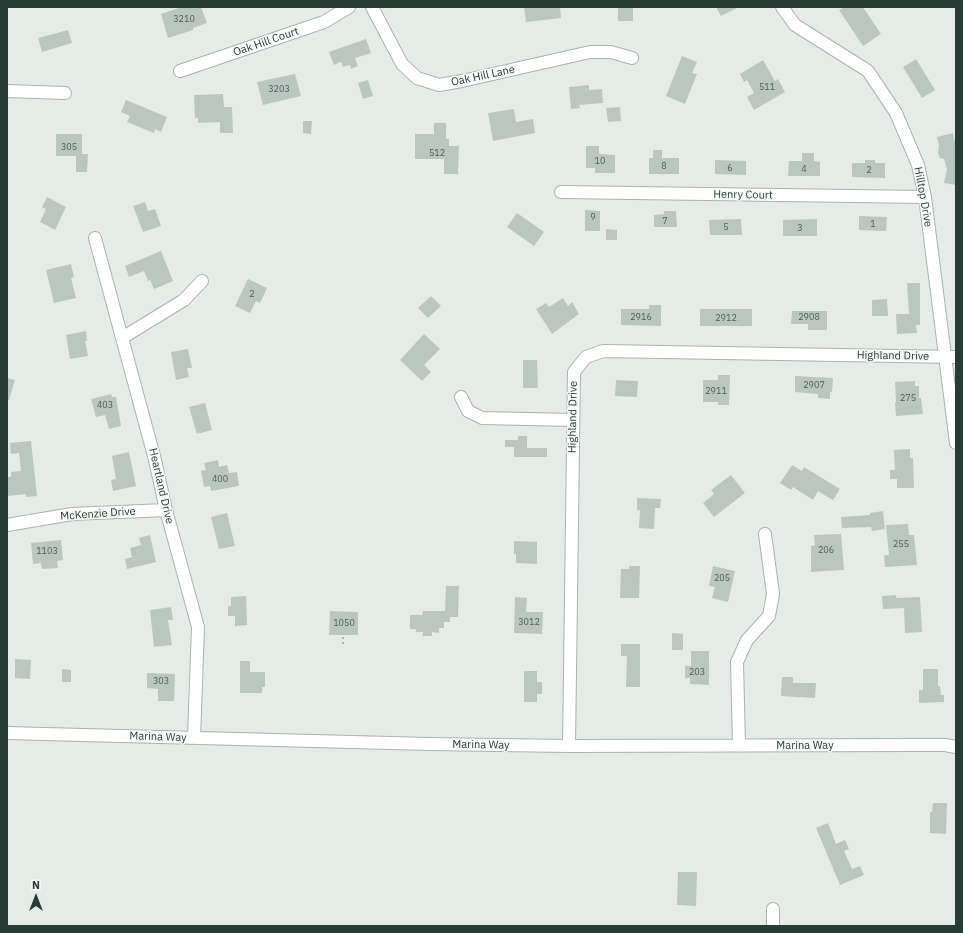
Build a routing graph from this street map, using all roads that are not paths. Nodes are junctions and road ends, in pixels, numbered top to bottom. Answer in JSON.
{"nodes":[{"id":1,"x":349,"y":7,"type":"edge"},
{"id":2,"x":372,"y":7,"type":"edge"},
{"id":3,"x":782,"y":7,"type":"edge"},
{"id":4,"x":632,"y":58,"type":"dead end"},
{"id":5,"x":180,"y":71,"type":"dead end"},
{"id":6,"x":7,"y":91,"type":"edge"},
{"id":7,"x":65,"y":93,"type":"dead end"},
{"id":8,"x":560,"y":192,"type":"dead end"},
{"id":9,"x":925,"y":197,"type":"junction"},
{"id":10,"x":95,"y":238,"type":"dead end"},
{"id":11,"x":202,"y":281,"type":"dead end"},
{"id":12,"x":122,"y":338,"type":"junction"},
{"id":13,"x":951,"y":357,"type":"edge"},
{"id":14,"x":461,"y":397,"type":"dead end"},
{"id":15,"x":572,"y":420,"type":"junction"},
{"id":16,"x":956,"y":443,"type":"edge"},
{"id":17,"x":166,"y":510,"type":"junction"},
{"id":18,"x":7,"y":525,"type":"edge"},
{"id":19,"x":765,"y":534,"type":"dead end"},
{"id":20,"x":7,"y":733,"type":"edge"},
{"id":21,"x":194,"y":738,"type":"junction"},
{"id":22,"x":569,"y":746,"type":"junction"},
{"id":23,"x":739,"y":746,"type":"junction"},
{"id":24,"x":956,"y":747,"type":"edge"},
{"id":25,"x":773,"y":909,"type":"dead end"},
{"id":26,"x":773,"y":926,"type":"edge"}],
"edges":[{"from":1,"to":5,"type":"street","name":"Oak Hill Court"},
{"from":2,"to":4,"type":"street","name":"Oak Hill Lane"},
{"from":3,"to":9,"type":"street","name":"Hilltop Drive"},
{"from":6,"to":7,"type":"street"},
{"from":8,"to":9,"type":"street","name":"Henry Court"},
{"from":9,"to":13,"type":"street","name":"Hilltop Drive"},
{"from":10,"to":12,"type":"street","name":"Heartland Drive"},
{"from":11,"to":12,"type":"street"},
{"from":12,"to":17,"type":"street","name":"Heartland Drive"},
{"from":13,"to":15,"type":"street","name":"Highland Drive"},
{"from":13,"to":16,"type":"street","name":"Hilltop Drive"},
{"from":14,"to":15,"type":"street"},
{"from":15,"to":22,"type":"street","name":"Highland Drive"},
{"from":17,"to":18,"type":"street","name":"McKenzie Drive"},
{"from":17,"to":21,"type":"street","name":"Heartland Drive"},
{"from":19,"to":23,"type":"street"},
{"from":20,"to":21,"type":"street","name":"Marina Way"},
{"from":21,"to":22,"type":"street","name":"Marina Way"},
{"from":22,"to":23,"type":"street","name":"Marina Way"},
{"from":23,"to":24,"type":"street","name":"Marina Way"},
{"from":25,"to":26,"type":"street"}]}
